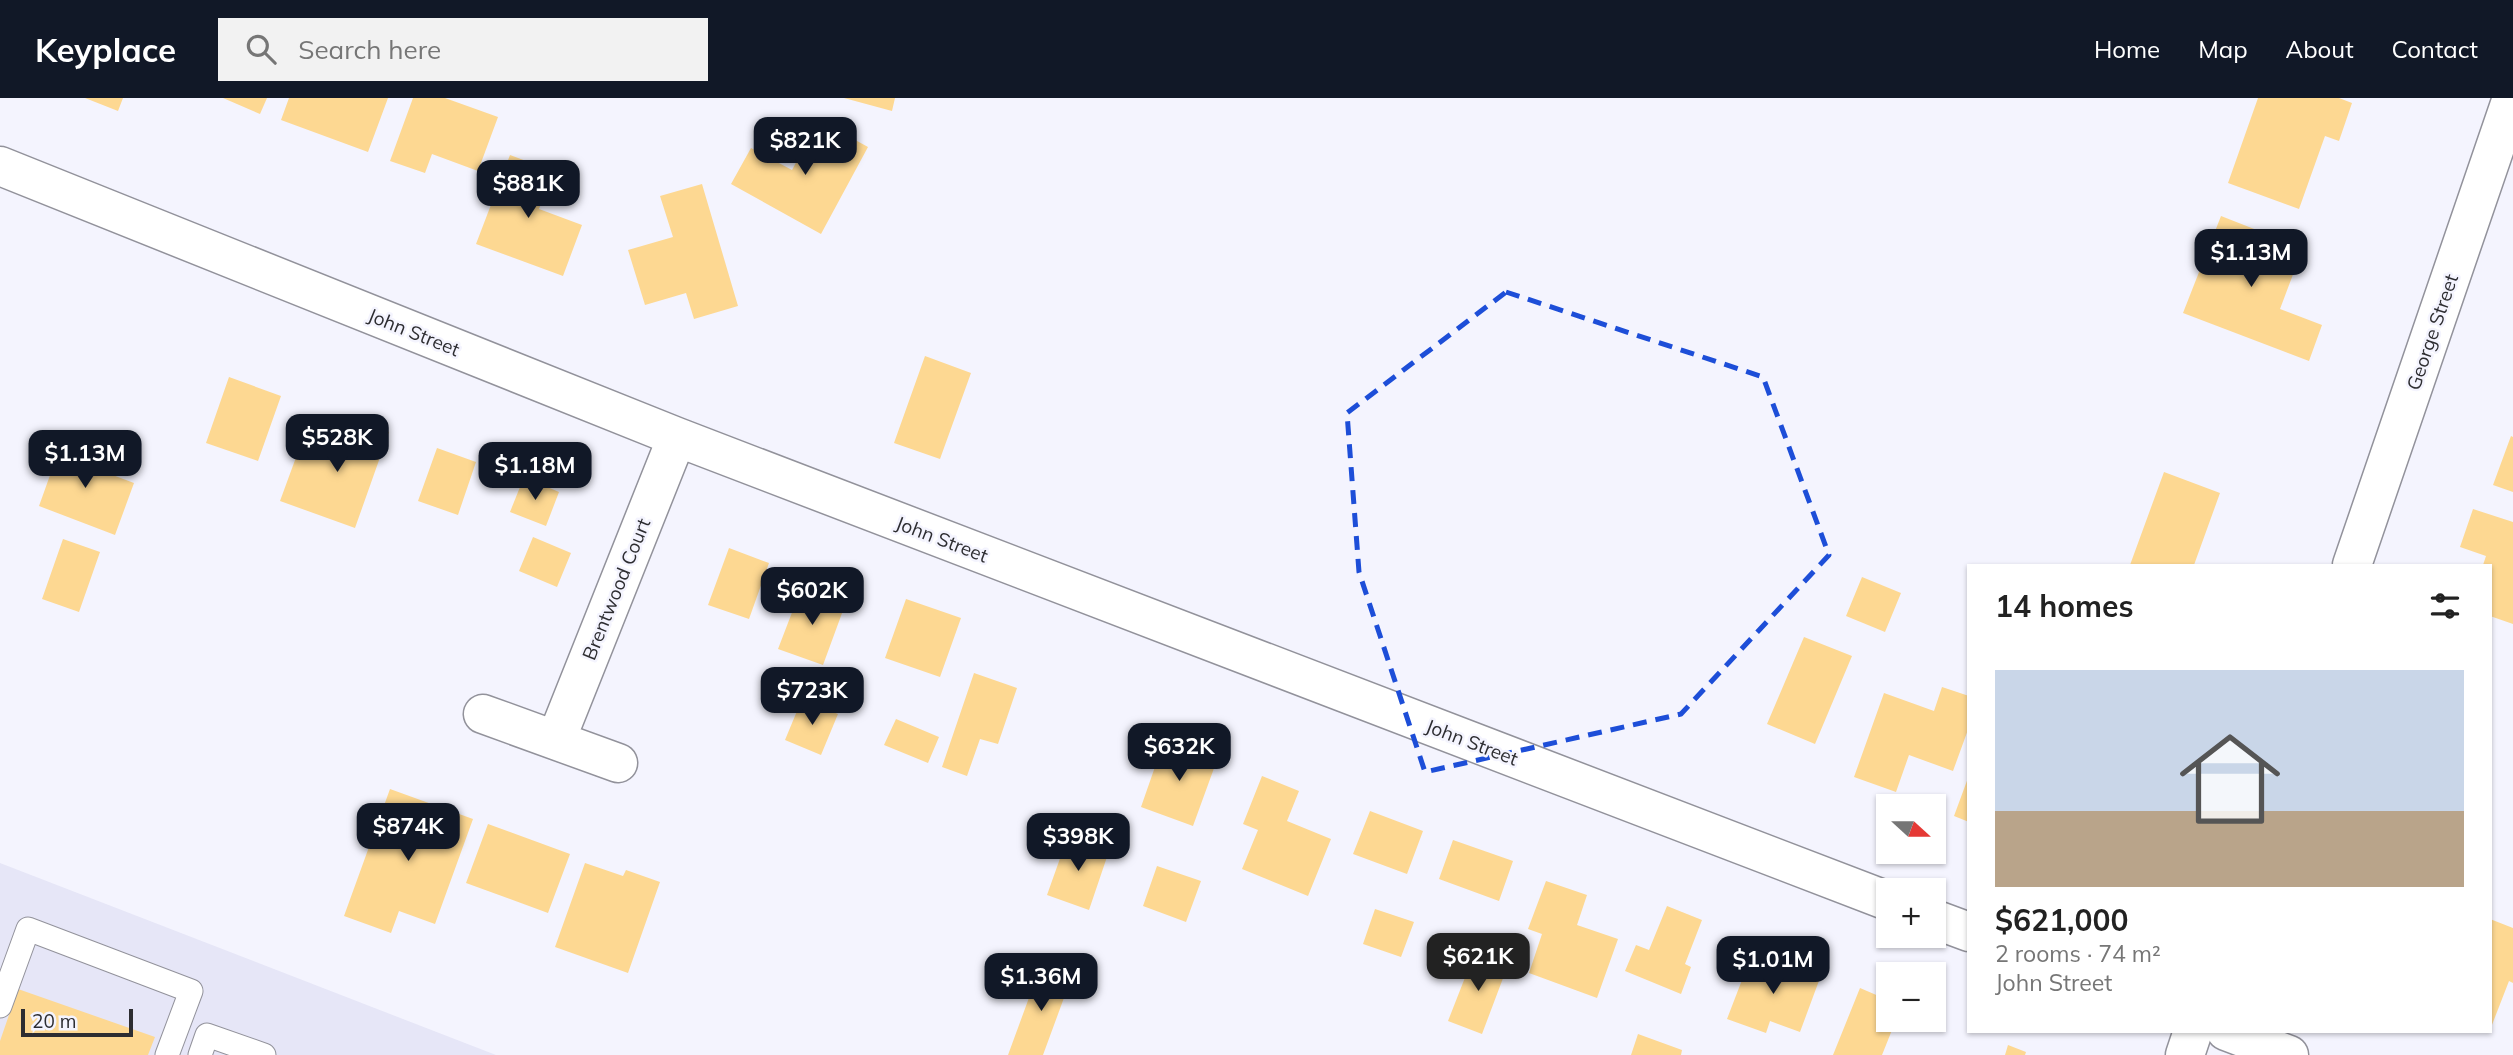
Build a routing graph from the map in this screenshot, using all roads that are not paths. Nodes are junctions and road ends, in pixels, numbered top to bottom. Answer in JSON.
{"nodes":[{"id":1,"x":2512,"y":98,"type":"edge"},
{"id":2,"x":0,"y":166,"type":"edge"},
{"id":3,"x":677,"y":437,"type":"junction"},
{"id":4,"x":2352,"y":564,"type":"edge"},
{"id":5,"x":483,"y":714,"type":"dead end"},
{"id":6,"x":556,"y":740,"type":"junction"},
{"id":7,"x":618,"y":763,"type":"dead end"},
{"id":8,"x":1876,"y":896,"type":"edge"},
{"id":9,"x":1946,"y":923,"type":"edge"},
{"id":10,"x":1967,"y":931,"type":"edge"},
{"id":11,"x":0,"y":1006,"type":"edge"},
{"id":12,"x":2192,"y":1033,"type":"edge"},
{"id":13,"x":2231,"y":1033,"type":"edge"},
{"id":14,"x":167,"y":1055,"type":"edge"},
{"id":15,"x":200,"y":1055,"type":"edge"},
{"id":16,"x":264,"y":1055,"type":"edge"},
{"id":17,"x":2185,"y":1055,"type":"edge"},
{"id":18,"x":2289,"y":1055,"type":"edge"}],
"edges":[{"from":1,"to":4,"type":"street","name":"George Street"},
{"from":2,"to":3,"type":"street","name":"John Street"},
{"from":3,"to":6,"type":"street","name":"Brentwood Court"},
{"from":3,"to":8,"type":"street","name":"John Street"},
{"from":5,"to":6,"type":"street"},
{"from":6,"to":7,"type":"street"},
{"from":9,"to":10,"type":"street"},
{"from":11,"to":14,"type":"lane"},
{"from":12,"to":17,"type":"street"},
{"from":13,"to":18,"type":"street"},
{"from":15,"to":16,"type":"lane"}]}
